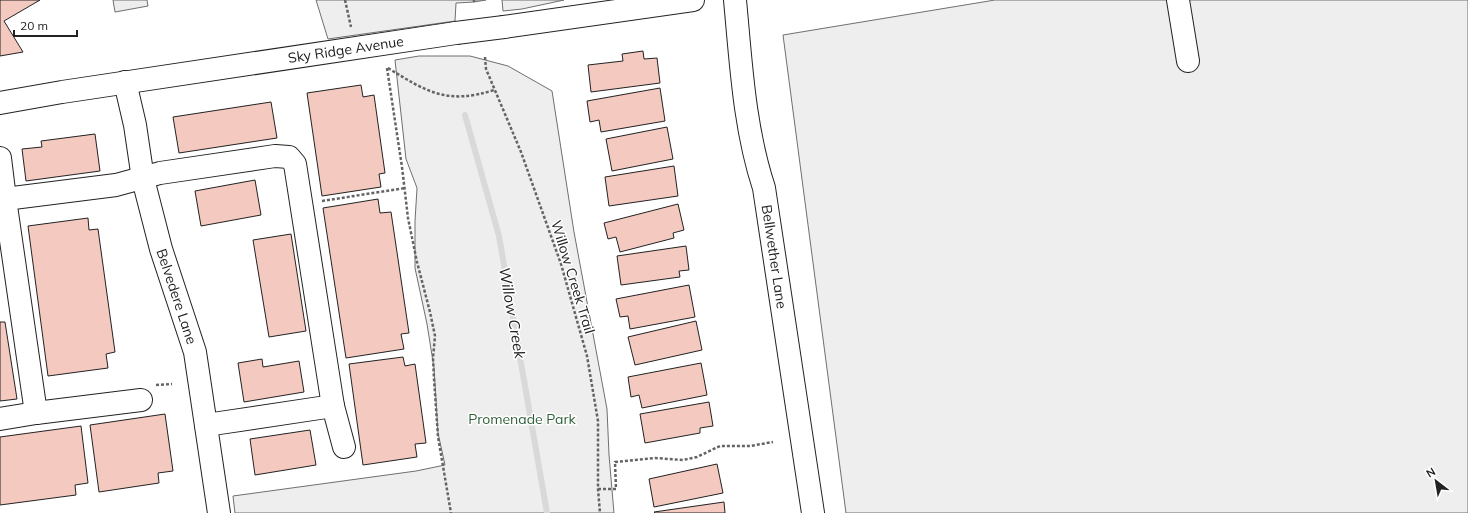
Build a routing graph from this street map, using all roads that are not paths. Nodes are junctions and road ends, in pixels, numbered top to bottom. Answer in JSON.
{"nodes":[{"id":1,"x":693,"y":0,"type":"edge"},
{"id":2,"x":735,"y":0,"type":"edge"},
{"id":3,"x":1178,"y":0,"type":"edge"},
{"id":4,"x":1188,"y":61,"type":"dead end"},
{"id":5,"x":126,"y":82,"type":"junction"},
{"id":6,"x":0,"y":103,"type":"edge"},
{"id":7,"x":0,"y":158,"type":"edge"},
{"id":8,"x":143,"y":179,"type":"junction"},
{"id":9,"x":6,"y":199,"type":"junction"},
{"id":10,"x":141,"y":400,"type":"dead end"},
{"id":11,"x":333,"y":406,"type":"junction"},
{"id":12,"x":36,"y":414,"type":"junction"},
{"id":13,"x":0,"y":419,"type":"edge"},
{"id":14,"x":206,"y":425,"type":"junction"},
{"id":15,"x":344,"y":447,"type":"dead end"},
{"id":16,"x":219,"y":513,"type":"edge"},
{"id":17,"x":813,"y":513,"type":"edge"}],
"edges":[{"from":1,"to":5,"type":"street","name":"Sky Ridge Avenue","bridge":true},
{"from":2,"to":17,"type":"street","name":"Bellwether Lane"},
{"from":3,"to":4,"type":"street"},
{"from":5,"to":6,"type":"street","name":"Sky Ridge Avenue"},
{"from":5,"to":8,"type":"street","name":"Belvedere Lane"},
{"from":7,"to":9,"type":"street"},
{"from":8,"to":9,"type":"street"},
{"from":8,"to":11,"type":"street"},
{"from":8,"to":14,"type":"street","name":"Belvedere Lane"},
{"from":9,"to":12,"type":"street"},
{"from":10,"to":12,"type":"street"},
{"from":11,"to":14,"type":"street"},
{"from":11,"to":15,"type":"street"},
{"from":12,"to":13,"type":"street"},
{"from":14,"to":16,"type":"street","name":"Belvedere Lane"}]}
